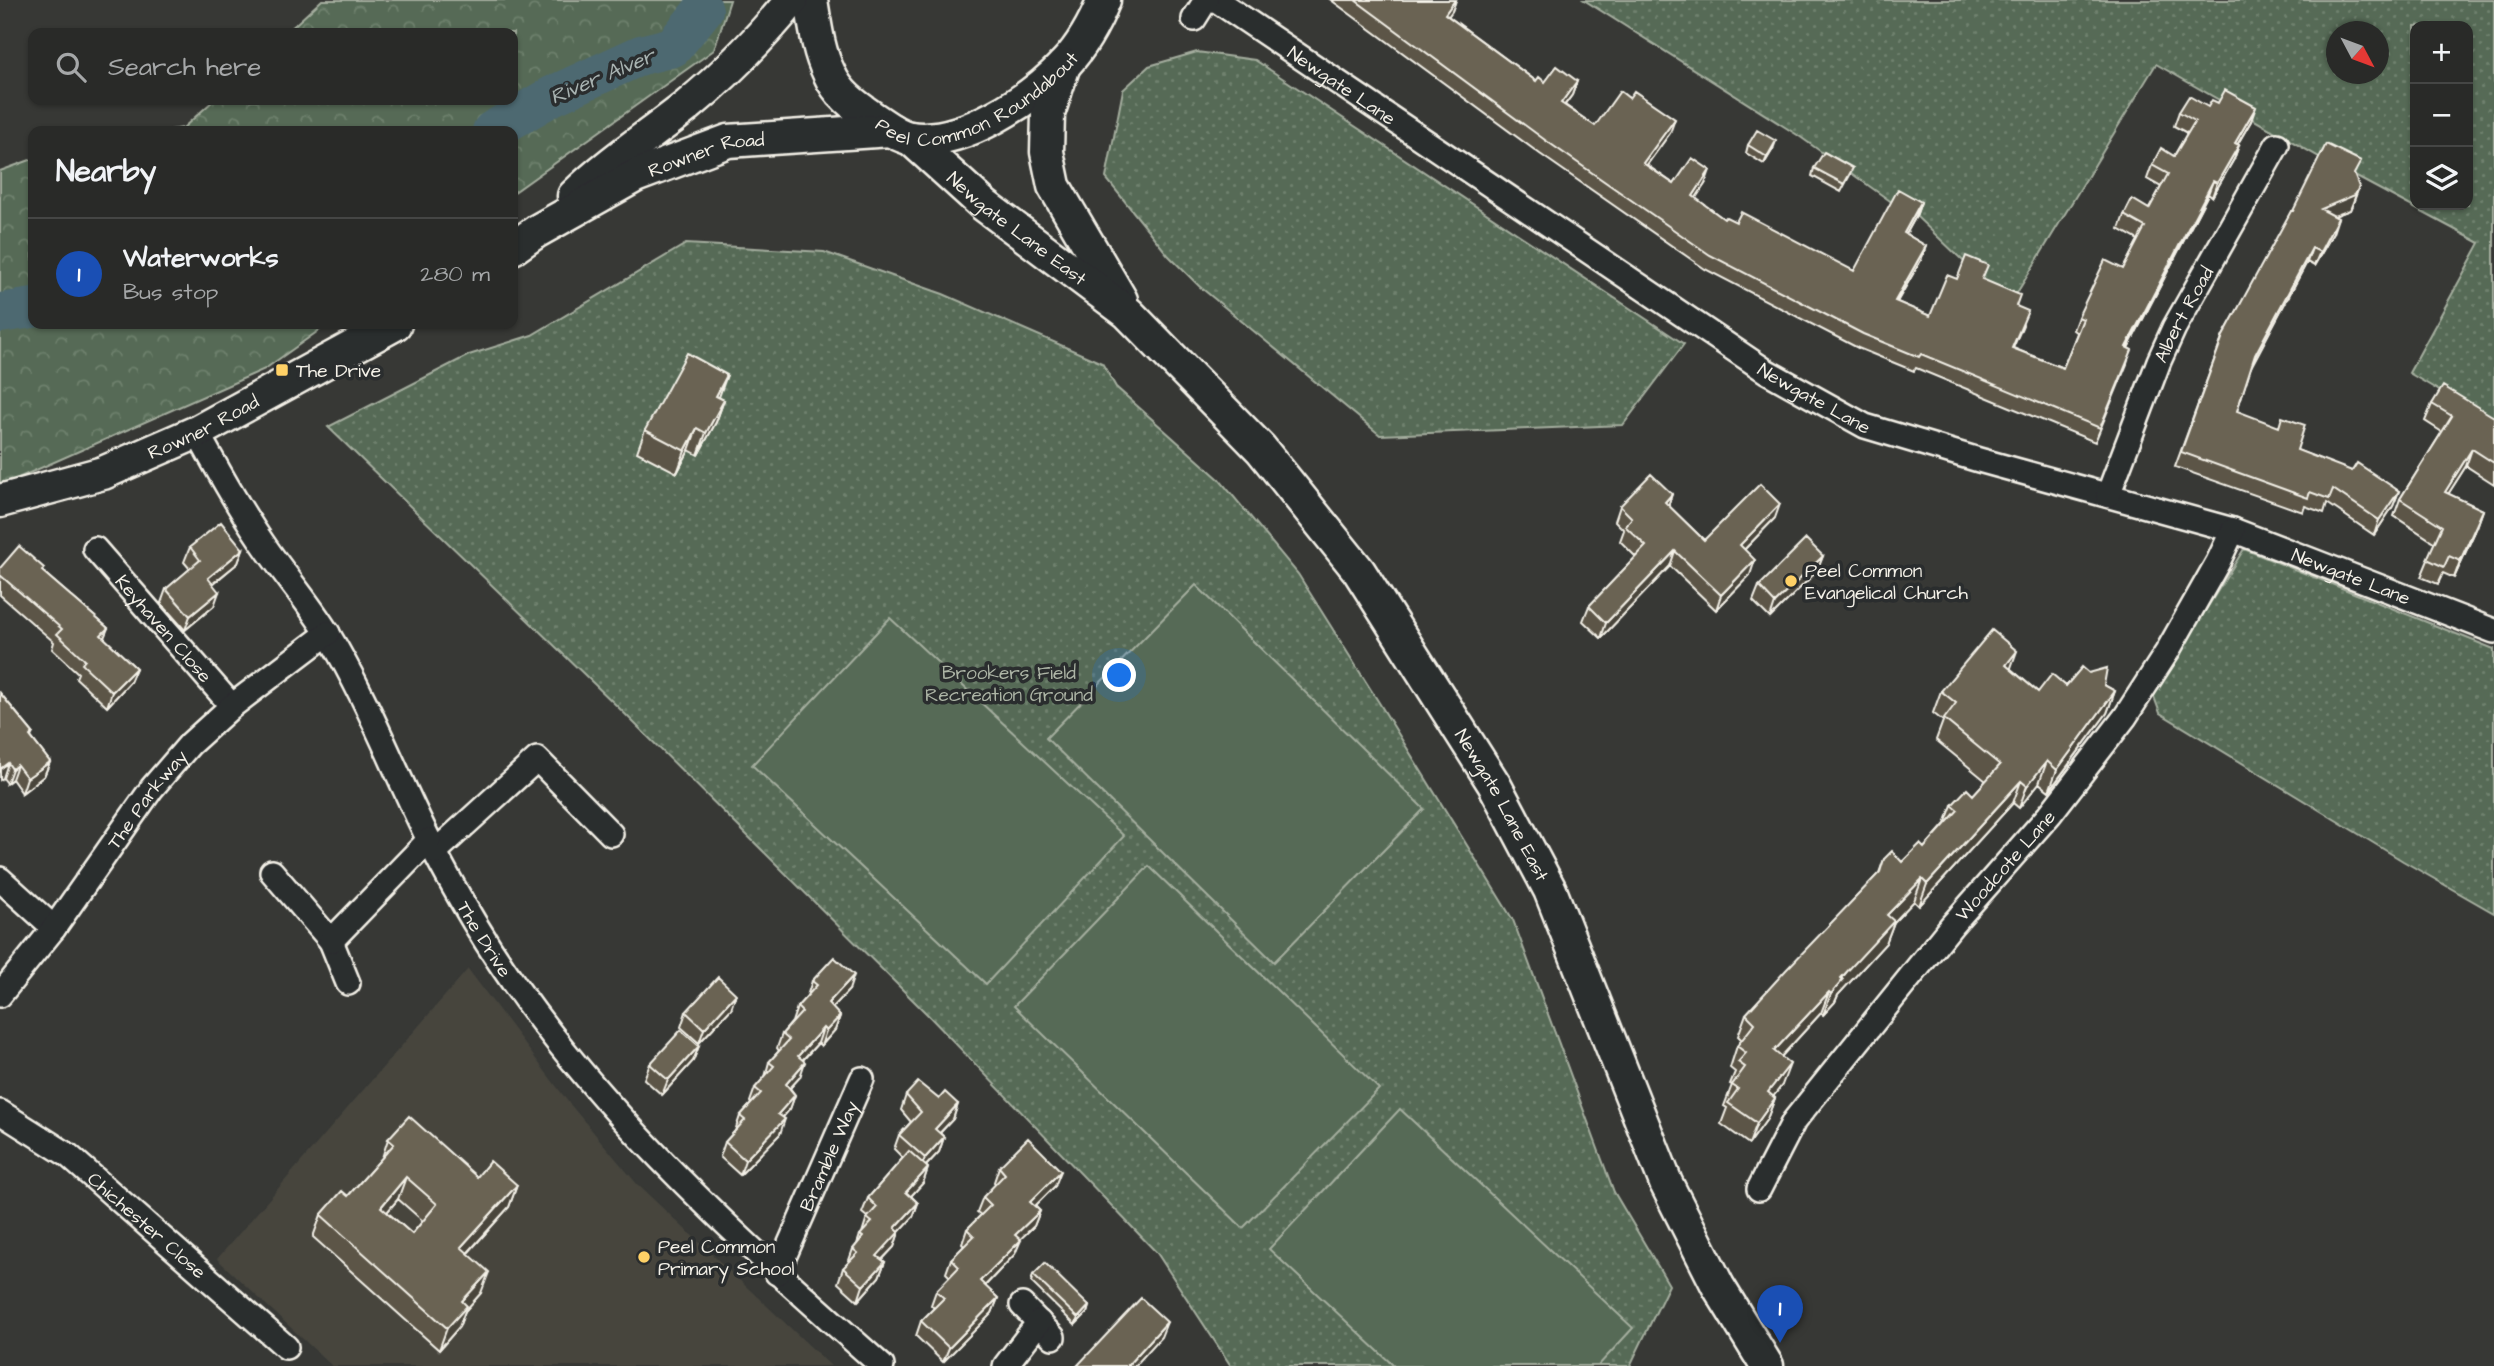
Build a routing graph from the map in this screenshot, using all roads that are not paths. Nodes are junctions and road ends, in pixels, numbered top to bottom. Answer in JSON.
{"nodes":[{"id":1,"x":792,"y":0,"type":"edge"},
{"id":2,"x":811,"y":0,"type":"edge"},
{"id":3,"x":1104,"y":0,"type":"edge"},
{"id":4,"x":1216,"y":0,"type":"edge"},
{"id":5,"x":1065,"y":65,"type":"junction"},
{"id":6,"x":901,"y":134,"type":"junction"},
{"id":7,"x":2277,"y":145,"type":"dead end"},
{"id":8,"x":525,"y":239,"type":"edge"},
{"id":9,"x":1128,"y":313,"type":"junction"},
{"id":10,"x":386,"y":329,"type":"edge"},
{"id":11,"x":197,"y":432,"type":"junction"},
{"id":12,"x":2108,"y":495,"type":"junction"},
{"id":13,"x":0,"y":501,"type":"edge"},
{"id":14,"x":2233,"y":530,"type":"junction"},
{"id":15,"x":95,"y":549,"type":"dead end"},
{"id":16,"x":2494,"y":631,"type":"edge"},
{"id":17,"x":328,"y":633,"type":"junction"},
{"id":18,"x":232,"y":706,"type":"junction"},
{"id":19,"x":611,"y":834,"type":"dead end"},
{"id":20,"x":432,"y":846,"type":"junction"},
{"id":21,"x":272,"y":872,"type":"dead end"},
{"id":22,"x":0,"y":879,"type":"edge"},
{"id":23,"x":54,"y":928,"type":"junction"},
{"id":24,"x":331,"y":941,"type":"junction"},
{"id":25,"x":348,"y":983,"type":"dead end"},
{"id":26,"x":0,"y":996,"type":"edge"},
{"id":27,"x":862,"y":1079,"type":"dead end"},
{"id":28,"x":0,"y":1112,"type":"edge"},
{"id":29,"x":1759,"y":1189,"type":"dead end"},
{"id":30,"x":777,"y":1273,"type":"junction"},
{"id":31,"x":1022,"y":1305,"type":"dead end"},
{"id":32,"x":285,"y":1347,"type":"dead end"},
{"id":33,"x":882,"y":1366,"type":"edge"},
{"id":34,"x":1005,"y":1366,"type":"edge"},
{"id":35,"x":1767,"y":1366,"type":"edge"}],
"edges":[{"from":1,"to":8,"type":"main road","name":"Rowner Road"},
{"from":2,"to":6,"type":"main road","name":"Peel Common Roundabout"},
{"from":3,"to":5,"type":"main road","name":"Peel Common Roundabout"},
{"from":4,"to":12,"type":"street","name":"Newgate Lane"},
{"from":5,"to":6,"type":"main road","name":"Peel Common Roundabout"},
{"from":5,"to":9,"type":"main road","name":"Newgate Lane East"},
{"from":6,"to":8,"type":"main road","name":"Rowner Road"},
{"from":6,"to":9,"type":"main road","name":"Newgate Lane East"},
{"from":7,"to":12,"type":"street","name":"Albert Road"},
{"from":9,"to":35,"type":"main road","name":"Newgate Lane East"},
{"from":10,"to":11,"type":"main road","name":"Rowner Road"},
{"from":11,"to":13,"type":"main road","name":"Rowner Road"},
{"from":11,"to":17,"type":"street","name":"The Drive"},
{"from":12,"to":14,"type":"street","name":"Newgate Lane"},
{"from":14,"to":16,"type":"street","name":"Newgate Lane"},
{"from":14,"to":29,"type":"street","name":"Woodcote Lane"},
{"from":15,"to":18,"type":"street","name":"Keyhaven Close"},
{"from":17,"to":18,"type":"street","name":"The Parkway"},
{"from":17,"to":20,"type":"street","name":"The Drive"},
{"from":18,"to":23,"type":"street","name":"The Parkway"},
{"from":19,"to":20,"type":"street"},
{"from":20,"to":24,"type":"street"},
{"from":20,"to":30,"type":"street","name":"The Drive"},
{"from":21,"to":24,"type":"street"},
{"from":22,"to":23,"type":"street"},
{"from":23,"to":26,"type":"street","name":"The Parkway"},
{"from":24,"to":25,"type":"street"},
{"from":27,"to":30,"type":"street","name":"Bramble Way"},
{"from":28,"to":32,"type":"street","name":"Chichester Close"},
{"from":30,"to":33,"type":"street","name":"The Drive"},
{"from":31,"to":34,"type":"street"}]}
